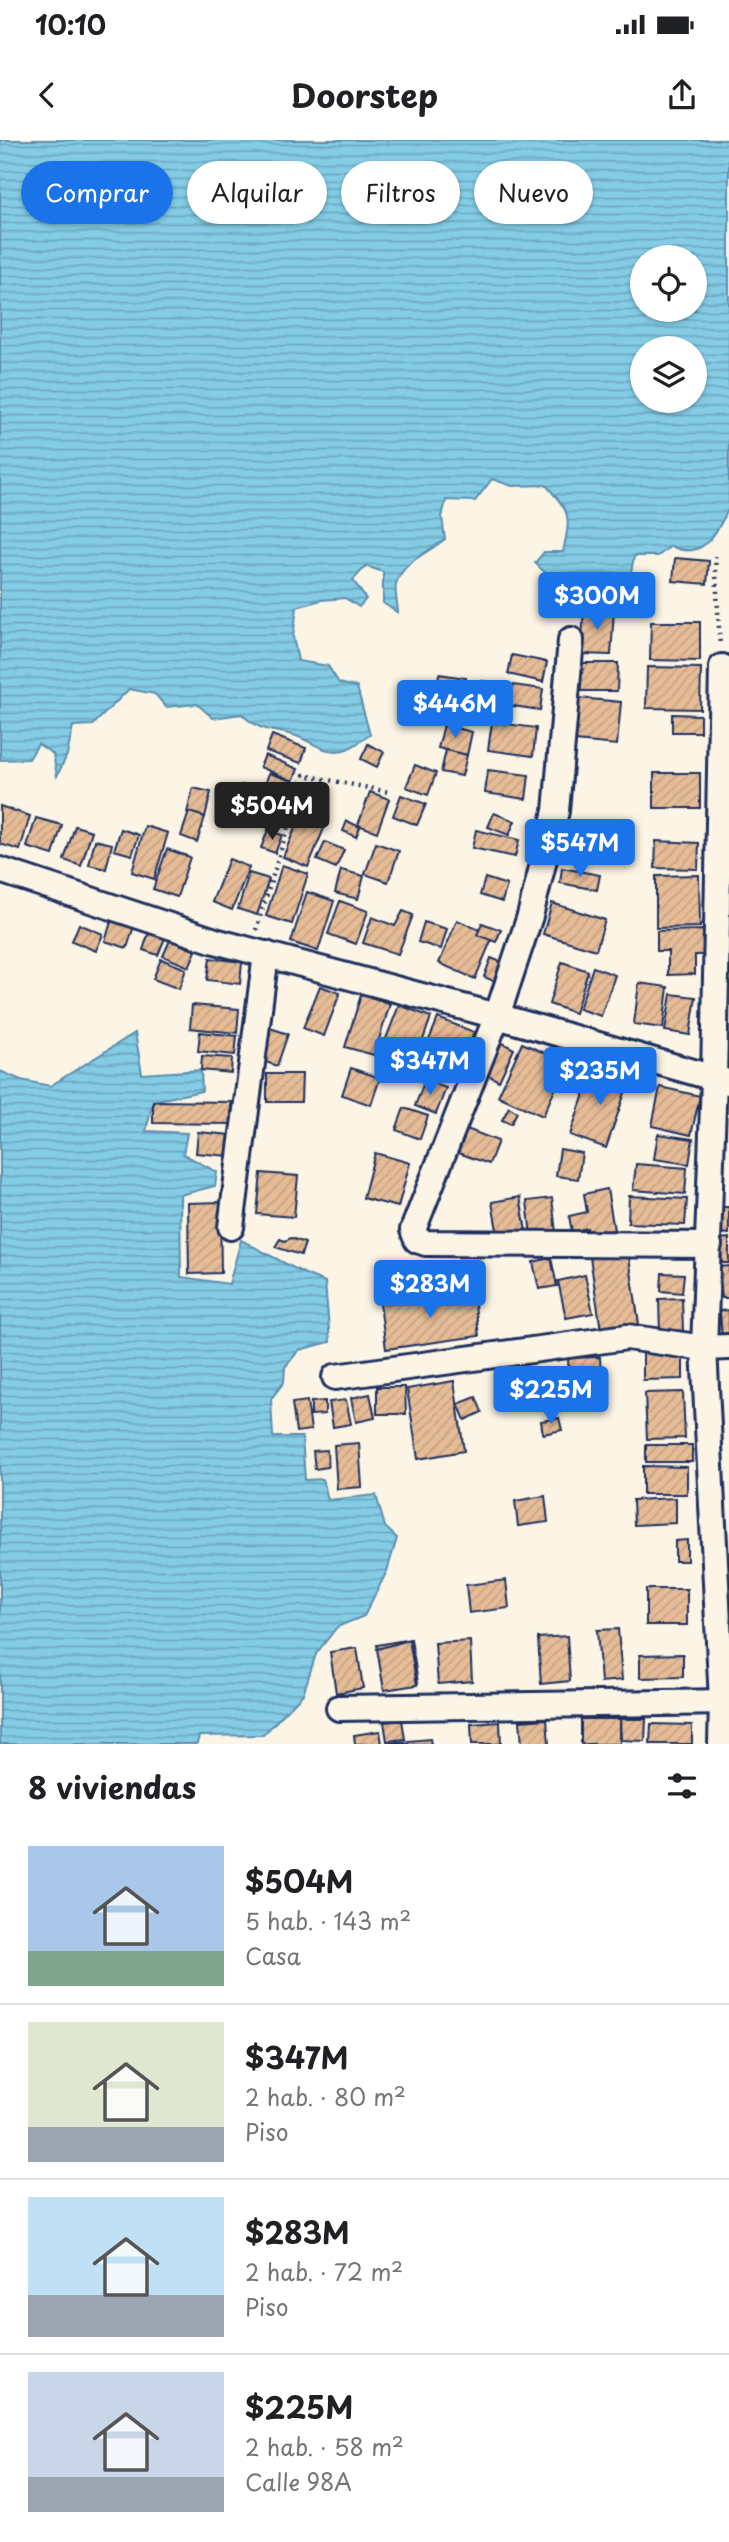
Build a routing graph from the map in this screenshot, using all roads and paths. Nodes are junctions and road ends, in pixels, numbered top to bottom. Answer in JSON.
{"nodes":[{"id":1,"x":715,"y":556,"type":"dead end"},
{"id":2,"x":571,"y":640,"type":"dead end"},
{"id":3,"x":722,"y":667,"type":"joint"},
{"id":4,"x":389,"y":792,"type":"dead end"},
{"id":5,"x":725,"y":824,"type":"edge"},
{"id":6,"x":0,"y":870,"type":"edge"},
{"id":7,"x":258,"y":952,"type":"junction"},
{"id":8,"x":497,"y":1016,"type":"junction"},
{"id":9,"x":722,"y":1081,"type":"edge"},
{"id":10,"x":231,"y":1227,"type":"dead end"},
{"id":11,"x":709,"y":1245,"type":"junction"},
{"id":12,"x":729,"y":1347,"type":"edge"},
{"id":13,"x":704,"y":1348,"type":"junction"},
{"id":14,"x":335,"y":1377,"type":"dead end"},
{"id":15,"x":725,"y":1702,"type":"edge"},
{"id":16,"x":339,"y":1708,"type":"dead end"},
{"id":17,"x":720,"y":1744,"type":"edge"}],
"edges":[{"from":1,"to":3,"type":"path"},
{"from":2,"to":8,"type":"street"},
{"from":3,"to":5,"type":"street"},
{"from":4,"to":7,"type":"path"},
{"from":5,"to":9,"type":"street"},
{"from":6,"to":7,"type":"street"},
{"from":7,"to":8,"type":"street"},
{"from":7,"to":10,"type":"street"},
{"from":8,"to":9,"type":"street"},
{"from":8,"to":11,"type":"street"},
{"from":9,"to":11,"type":"street"},
{"from":11,"to":13,"type":"street"},
{"from":12,"to":13,"type":"street"},
{"from":13,"to":14,"type":"street"},
{"from":13,"to":15,"type":"street"},
{"from":15,"to":16,"type":"street"},
{"from":15,"to":17,"type":"street"}]}
